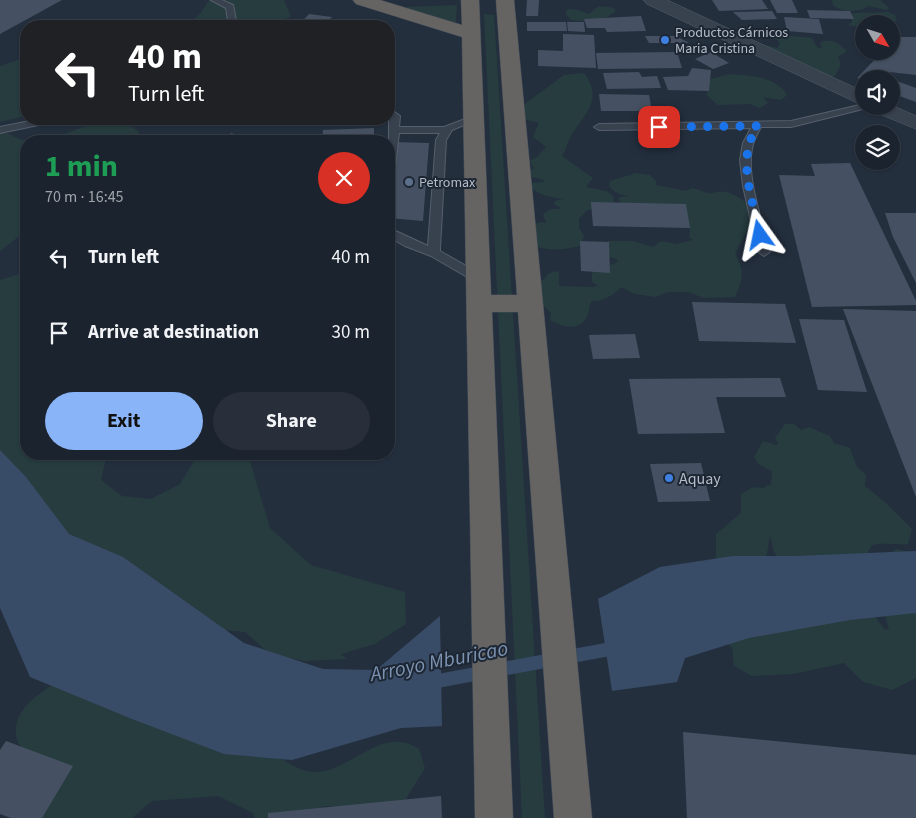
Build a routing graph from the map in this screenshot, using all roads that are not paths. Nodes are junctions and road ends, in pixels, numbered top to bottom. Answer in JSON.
{"nodes":[{"id":1,"x":215,"y":0,"type":"edge"},
{"id":2,"x":362,"y":0,"type":"edge"},
{"id":3,"x":470,"y":0,"type":"edge"},
{"id":4,"x":505,"y":0,"type":"edge"},
{"id":5,"x":653,"y":0,"type":"edge"},
{"id":6,"x":232,"y":20,"type":"edge"},
{"id":7,"x":471,"y":34,"type":"junction"},
{"id":8,"x":855,"y":96,"type":"edge"},
{"id":9,"x":855,"y":109,"type":"edge"},
{"id":10,"x":898,"y":115,"type":"edge"},
{"id":11,"x":474,"y":119,"type":"junction"},
{"id":12,"x":916,"y":123,"type":"edge"},
{"id":13,"x":24,"y":125,"type":"edge"},
{"id":14,"x":394,"y":125,"type":"edge"},
{"id":15,"x":758,"y":126,"type":"junction"},
{"id":16,"x":599,"y":127,"type":"dead end"},
{"id":17,"x":0,"y":130,"type":"edge"},
{"id":18,"x":394,"y":130,"type":"junction"},
{"id":19,"x":446,"y":130,"type":"junction"},
{"id":20,"x":393,"y":135,"type":"edge"},
{"id":21,"x":395,"y":235,"type":"edge"},
{"id":22,"x":764,"y":252,"type":"dead end"},
{"id":23,"x":435,"y":253,"type":"junction"},
{"id":24,"x":478,"y":278,"type":"junction"},
{"id":25,"x":530,"y":303,"type":"junction"},
{"id":26,"x":479,"y":304,"type":"junction"},
{"id":27,"x":494,"y":818,"type":"edge"},
{"id":28,"x":573,"y":818,"type":"edge"}],
"edges":[{"from":1,"to":6,"type":"lane"},
{"from":2,"to":7,"type":"highway"},
{"from":3,"to":7,"type":"highway"},
{"from":4,"to":25,"type":"highway"},
{"from":5,"to":8,"type":"street"},
{"from":7,"to":11,"type":"highway"},
{"from":9,"to":15,"type":"lane"},
{"from":10,"to":12,"type":"street"},
{"from":11,"to":19,"type":"lane"},
{"from":11,"to":24,"type":"highway"},
{"from":13,"to":17,"type":"lane"},
{"from":14,"to":18,"type":"lane"},
{"from":15,"to":16,"type":"lane"},
{"from":15,"to":22,"type":"lane"},
{"from":18,"to":19,"type":"lane"},
{"from":18,"to":20,"type":"lane"},
{"from":19,"to":23,"type":"lane"},
{"from":21,"to":23,"type":"lane"},
{"from":23,"to":24,"type":"lane"},
{"from":24,"to":26,"type":"highway"},
{"from":25,"to":26,"type":"highway"},
{"from":25,"to":28,"type":"highway"},
{"from":26,"to":27,"type":"highway"}]}
